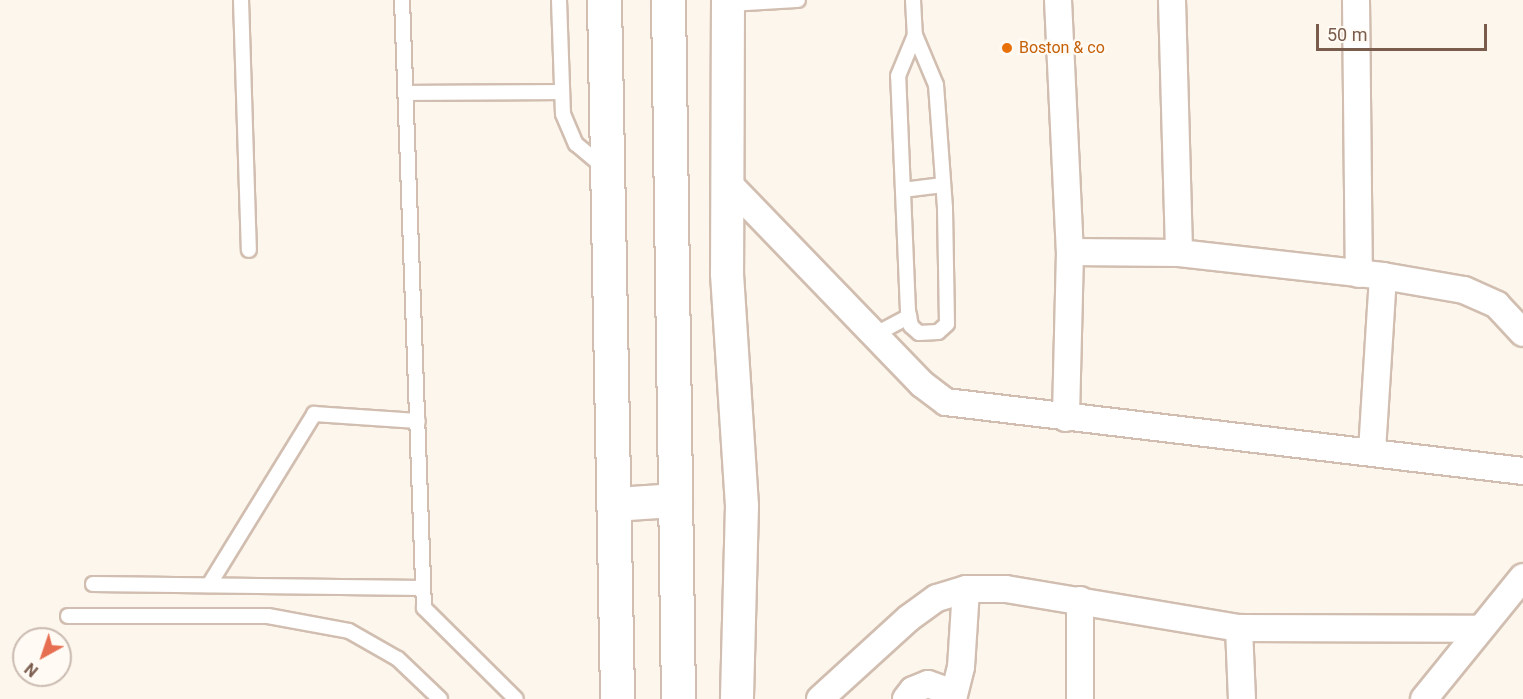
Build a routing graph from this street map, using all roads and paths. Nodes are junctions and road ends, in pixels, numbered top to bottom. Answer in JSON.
{"nodes":[{"id":1,"x":241,"y":0,"type":"edge"},
{"id":2,"x":402,"y":0,"type":"edge"},
{"id":3,"x":559,"y":0,"type":"edge"},
{"id":4,"x":604,"y":0,"type":"edge"},
{"id":5,"x":668,"y":0,"type":"edge"},
{"id":6,"x":798,"y":0,"type":"edge"},
{"id":7,"x":913,"y":0,"type":"edge"},
{"id":8,"x":1058,"y":0,"type":"edge"},
{"id":9,"x":1172,"y":0,"type":"edge"},
{"id":10,"x":1356,"y":0,"type":"edge"},
{"id":11,"x":728,"y":2,"type":"edge"},
{"id":12,"x":915,"y":35,"type":"junction"},
{"id":13,"x":560,"y":92,"type":"junction"},
{"id":14,"x":406,"y":93,"type":"junction"},
{"id":15,"x":607,"y":169,"type":"junction"},
{"id":16,"x":726,"y":181,"type":"junction"},
{"id":17,"x":943,"y":184,"type":"junction"},
{"id":18,"x":903,"y":190,"type":"junction"},
{"id":19,"x":249,"y":250,"type":"dead end"},
{"id":20,"x":1070,"y":252,"type":"junction"},
{"id":21,"x":1179,"y":253,"type":"junction"},
{"id":22,"x":1371,"y":275,"type":"junction"},
{"id":23,"x":909,"y":316,"type":"junction"},
{"id":24,"x":1523,"y":333,"type":"edge"},
{"id":25,"x":874,"y":335,"type":"junction"},
{"id":26,"x":1066,"y":418,"type":"junction"},
{"id":27,"x":418,"y":421,"type":"junction"},
{"id":28,"x":1372,"y":451,"type":"junction"},
{"id":29,"x":1523,"y":471,"type":"edge"},
{"id":30,"x":675,"y":500,"type":"junction"},
{"id":31,"x":614,"y":504,"type":"junction"},
{"id":32,"x":1523,"y":577,"type":"edge"},
{"id":33,"x":93,"y":584,"type":"dead end"},
{"id":34,"x":209,"y":585,"type":"junction"},
{"id":35,"x":423,"y":588,"type":"junction"},
{"id":36,"x":966,"y":589,"type":"junction"},
{"id":37,"x":1080,"y":600,"type":"junction"},
{"id":38,"x":68,"y":616,"type":"dead end"},
{"id":39,"x":1239,"y":628,"type":"junction"},
{"id":40,"x":1478,"y":629,"type":"junction"},
{"id":41,"x":440,"y":699,"type":"edge"},
{"id":42,"x":516,"y":699,"type":"edge"},
{"id":43,"x":617,"y":699,"type":"edge"},
{"id":44,"x":678,"y":699,"type":"edge"},
{"id":45,"x":737,"y":699,"type":"edge"},
{"id":46,"x":820,"y":699,"type":"edge"},
{"id":47,"x":906,"y":699,"type":"edge"},
{"id":48,"x":953,"y":699,"type":"edge"},
{"id":49,"x":1080,"y":699,"type":"edge"},
{"id":50,"x":1242,"y":699,"type":"edge"},
{"id":51,"x":1424,"y":699,"type":"edge"}],
"edges":[{"from":1,"to":19,"type":"lane"},
{"from":2,"to":14,"type":"lane"},
{"from":3,"to":13,"type":"lane"},
{"from":4,"to":15,"type":"main road"},
{"from":5,"to":30,"type":"main road"},
{"from":6,"to":11,"type":"lane"},
{"from":7,"to":12,"type":"lane"},
{"from":8,"to":20,"type":"street"},
{"from":9,"to":21,"type":"street"},
{"from":10,"to":22,"type":"street"},
{"from":11,"to":16,"type":"street"},
{"from":12,"to":17,"type":"lane"},
{"from":12,"to":18,"type":"lane"},
{"from":13,"to":14,"type":"lane"},
{"from":13,"to":15,"type":"lane"},
{"from":14,"to":27,"type":"lane"},
{"from":15,"to":31,"type":"main road"},
{"from":16,"to":25,"type":"street"},
{"from":16,"to":45,"type":"street"},
{"from":17,"to":18,"type":"lane"},
{"from":17,"to":23,"type":"lane"},
{"from":18,"to":23,"type":"lane"},
{"from":20,"to":21,"type":"street"},
{"from":20,"to":26,"type":"street"},
{"from":21,"to":22,"type":"street"},
{"from":22,"to":24,"type":"street"},
{"from":22,"to":28,"type":"street"},
{"from":23,"to":25,"type":"lane"},
{"from":25,"to":26,"type":"street"},
{"from":26,"to":28,"type":"street"},
{"from":27,"to":34,"type":"lane"},
{"from":27,"to":35,"type":"lane"},
{"from":28,"to":29,"type":"street"},
{"from":30,"to":31,"type":"main road"},
{"from":30,"to":44,"type":"main road"},
{"from":31,"to":43,"type":"main road"},
{"from":32,"to":40,"type":"street"},
{"from":33,"to":34,"type":"lane"},
{"from":34,"to":35,"type":"lane"},
{"from":35,"to":42,"type":"lane"},
{"from":36,"to":37,"type":"street"},
{"from":36,"to":46,"type":"street"},
{"from":36,"to":48,"type":"street"},
{"from":37,"to":39,"type":"street"},
{"from":37,"to":49,"type":"street"},
{"from":38,"to":41,"type":"lane"},
{"from":39,"to":40,"type":"street"},
{"from":39,"to":50,"type":"street"},
{"from":40,"to":51,"type":"street"},
{"from":47,"to":48,"type":"street"}]}
